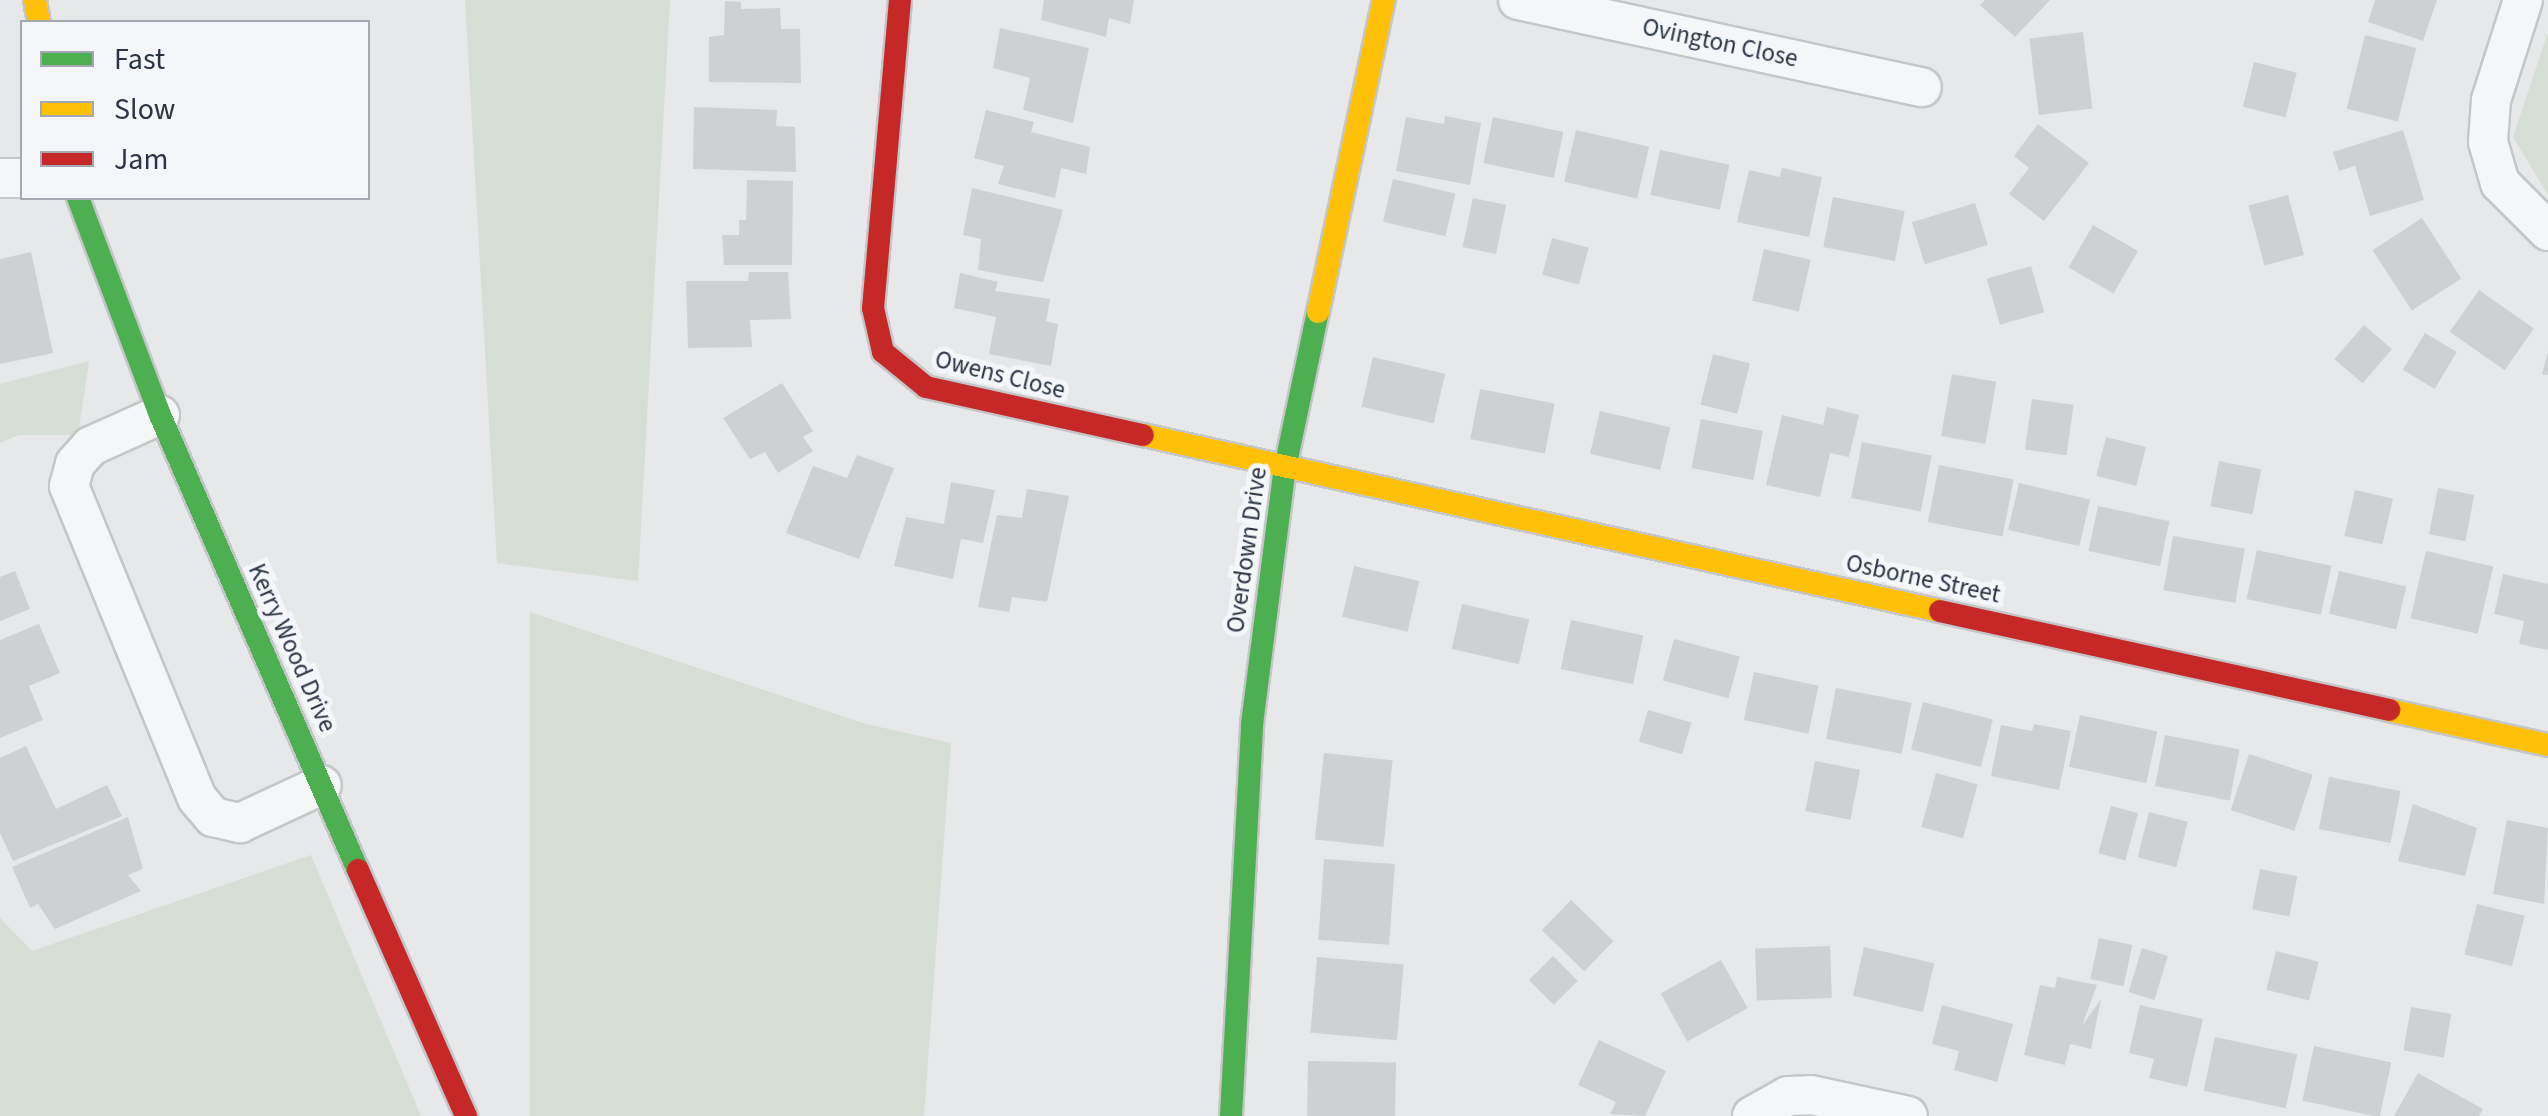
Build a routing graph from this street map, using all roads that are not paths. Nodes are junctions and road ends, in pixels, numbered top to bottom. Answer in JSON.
{"nodes":[{"id":1,"x":900,"y":0,"type":"edge"},
{"id":2,"x":1384,"y":0,"type":"edge"},
{"id":3,"x":1518,"y":0,"type":"edge"},
{"id":4,"x":2523,"y":0,"type":"edge"},
{"id":5,"x":1922,"y":87,"type":"dead end"},
{"id":6,"x":79,"y":200,"type":"edge"},
{"id":7,"x":2548,"y":231,"type":"edge"},
{"id":8,"x":160,"y":416,"type":"junction"},
{"id":9,"x":1285,"y":468,"type":"junction"},
{"id":10,"x":2548,"y":744,"type":"edge"},
{"id":11,"x":322,"y":786,"type":"junction"},
{"id":12,"x":466,"y":1116,"type":"edge"},
{"id":13,"x":1231,"y":1116,"type":"edge"},
{"id":14,"x":1752,"y":1116,"type":"edge"},
{"id":15,"x":1908,"y":1116,"type":"edge"}],
"edges":[{"from":1,"to":9,"type":"street","name":"Owens Close"},
{"from":2,"to":9,"type":"street","name":"Overdown Drive"},
{"from":3,"to":5,"type":"street","name":"Ovington Close"},
{"from":4,"to":7,"type":"street"},
{"from":6,"to":8,"type":"street","name":"Kerry Wood Drive"},
{"from":8,"to":11,"type":"street","name":"Kerry Wood Drive"},
{"from":8,"to":11,"type":"street"},
{"from":9,"to":10,"type":"street","name":"Osborne Street"},
{"from":9,"to":13,"type":"street","name":"Overdown Drive"},
{"from":11,"to":12,"type":"street","name":"Kerry Wood Drive"},
{"from":14,"to":15,"type":"street"}]}
